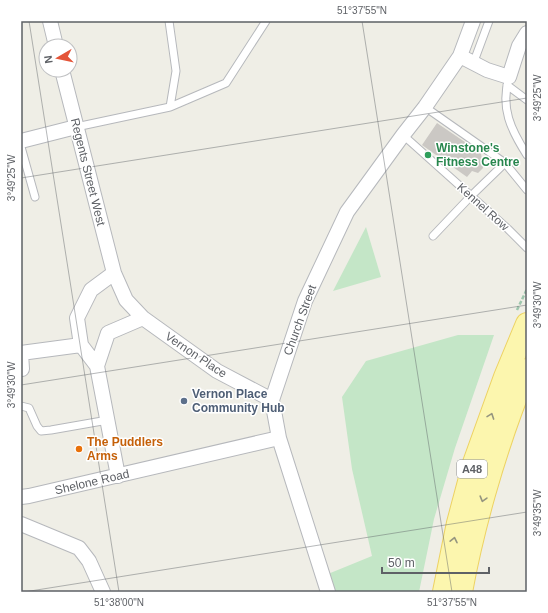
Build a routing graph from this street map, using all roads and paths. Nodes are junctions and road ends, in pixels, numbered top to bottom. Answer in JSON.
{"nodes":[{"id":1,"x":50,"y":21,"type":"edge"},
{"id":2,"x":169,"y":21,"type":"edge"},
{"id":3,"x":266,"y":21,"type":"edge"},
{"id":4,"x":473,"y":21,"type":"edge"},
{"id":5,"x":489,"y":21,"type":"edge"},
{"id":6,"x":527,"y":33,"type":"edge"},
{"id":7,"x":54,"y":38,"type":"edge"},
{"id":8,"x":460,"y":56,"type":"junction"},
{"id":9,"x":473,"y":64,"type":"junction"},
{"id":10,"x":64,"y":78,"type":"edge"},
{"id":11,"x":508,"y":81,"type":"junction"},
{"id":12,"x":527,"y":100,"type":"edge"},
{"id":13,"x":170,"y":107,"type":"junction"},
{"id":14,"x":425,"y":107,"type":"junction"},
{"id":15,"x":76,"y":127,"type":"junction"},
{"id":16,"x":403,"y":135,"type":"junction"},
{"id":17,"x":21,"y":141,"type":"edge"},
{"id":18,"x":21,"y":147,"type":"edge"},
{"id":19,"x":527,"y":155,"type":"edge"},
{"id":20,"x":505,"y":163,"type":"junction"},
{"id":21,"x":527,"y":190,"type":"edge"},
{"id":22,"x":471,"y":196,"type":"junction"},
{"id":23,"x":35,"y":198,"type":"dead end"},
{"id":24,"x":433,"y":236,"type":"dead end"},
{"id":25,"x":527,"y":248,"type":"edge"},
{"id":26,"x":114,"y":273,"type":"junction"},
{"id":27,"x":126,"y":300,"type":"joint"},
{"id":28,"x":143,"y":318,"type":"junction"},
{"id":29,"x":527,"y":324,"type":"edge"},
{"id":30,"x":81,"y":345,"type":"junction"},
{"id":31,"x":21,"y":353,"type":"edge"},
{"id":32,"x":97,"y":366,"type":"junction"},
{"id":33,"x":22,"y":369,"type":"dead end"},
{"id":34,"x":527,"y":370,"type":"edge"},
{"id":35,"x":272,"y":400,"type":"junction"},
{"id":36,"x":21,"y":406,"type":"edge"},
{"id":37,"x":108,"y":420,"type":"junction"},
{"id":38,"x":279,"y":438,"type":"junction"},
{"id":39,"x":118,"y":476,"type":"junction"},
{"id":40,"x":21,"y":497,"type":"edge"},
{"id":41,"x":21,"y":524,"type":"edge"},
{"id":42,"x":103,"y":592,"type":"edge"},
{"id":43,"x":328,"y":592,"type":"edge"},
{"id":44,"x":444,"y":592,"type":"edge"},
{"id":45,"x":461,"y":592,"type":"edge"}],
"edges":[{"from":1,"to":7,"type":"street"},
{"from":2,"to":13,"type":"lane"},
{"from":3,"to":13,"type":"lane"},
{"from":4,"to":8,"type":"street","name":"Church Street"},
{"from":5,"to":9,"type":"lane"},
{"from":6,"to":11,"type":"street"},
{"from":8,"to":9,"type":"street"},
{"from":8,"to":14,"type":"street","name":"Church Street"},
{"from":9,"to":11,"type":"street"},
{"from":10,"to":15,"type":"street","name":"Regents Street West"},
{"from":11,"to":12,"type":"lane"},
{"from":11,"to":19,"type":"lane"},
{"from":13,"to":15,"type":"lane"},
{"from":14,"to":16,"type":"street","name":"Church Street"},
{"from":14,"to":20,"type":"lane"},
{"from":15,"to":17,"type":"street"},
{"from":15,"to":26,"type":"street","name":"Regents Street West"},
{"from":16,"to":22,"type":"lane","name":"Kennel Row"},
{"from":16,"to":35,"type":"street","name":"Church Street"},
{"from":18,"to":23,"type":"lane"},
{"from":20,"to":21,"type":"lane"},
{"from":20,"to":22,"type":"lane"},
{"from":22,"to":24,"type":"lane"},
{"from":22,"to":25,"type":"lane","name":"Kennel Row"},
{"from":26,"to":27,"type":"street","name":"Regents Street West"},
{"from":26,"to":30,"type":"street"},
{"from":27,"to":28,"type":"street","name":"Vernon Place"},
{"from":28,"to":32,"type":"street"},
{"from":28,"to":35,"type":"street","name":"Vernon Place"},
{"from":44,"to":29,"type":"main road","number":"A48","one_way":true},
{"from":30,"to":31,"type":"street"},
{"from":30,"to":32,"type":"street"},
{"from":31,"to":33,"type":"street"},
{"from":32,"to":37,"type":"street"},
{"from":34,"to":45,"type":"main road","number":"A48","one_way":true},
{"from":35,"to":38,"type":"street","name":"Church Street"},
{"from":36,"to":37,"type":"lane"},
{"from":37,"to":39,"type":"street"},
{"from":38,"to":39,"type":"street","name":"Shelone Road"},
{"from":38,"to":43,"type":"street","name":"Church Street"},
{"from":39,"to":40,"type":"street","name":"Shelone Road"},
{"from":41,"to":42,"type":"street"}]}
